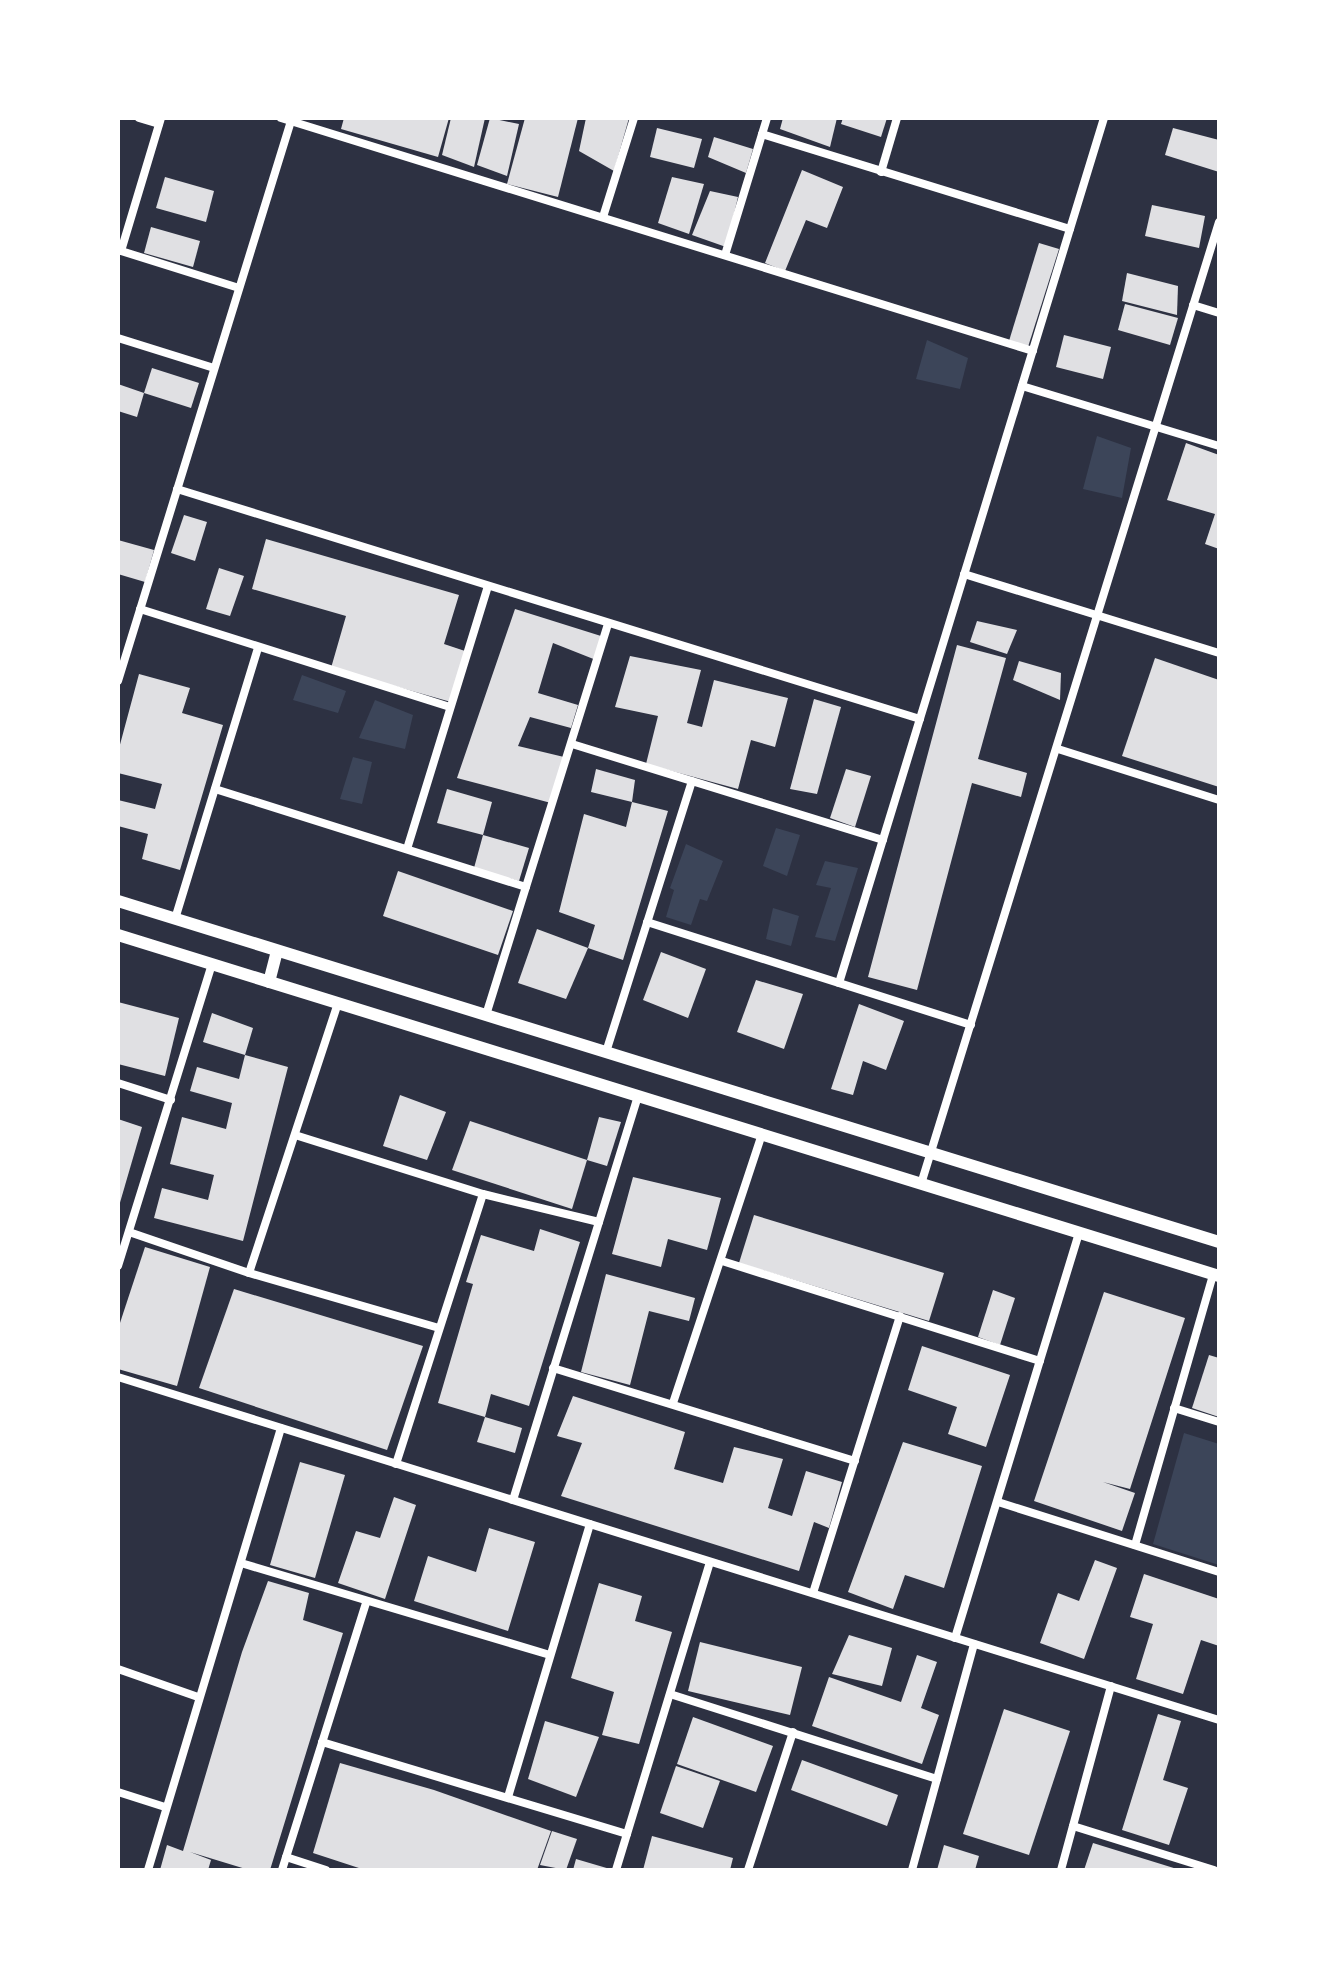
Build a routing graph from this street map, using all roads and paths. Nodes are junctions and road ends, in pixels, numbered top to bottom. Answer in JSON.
{"nodes":[{"id":1,"x":139,"y":118,"type":"edge"},
{"id":2,"x":634,"y":118,"type":"edge"},
{"id":3,"x":767,"y":118,"type":"edge"},
{"id":4,"x":897,"y":118,"type":"edge"},
{"id":5,"x":1104,"y":118,"type":"edge"},
{"id":6,"x":286,"y":120,"type":"edge"},
{"id":7,"x":160,"y":121,"type":"edge"},
{"id":8,"x":762,"y":134,"type":"junction"},
{"id":9,"x":881,"y":172,"type":"junction"},
{"id":10,"x":603,"y":217,"type":"junction"},
{"id":11,"x":1219,"y":222,"type":"edge"},
{"id":12,"x":1070,"y":229,"type":"junction"},
{"id":13,"x":119,"y":251,"type":"edge"},
{"id":14,"x":725,"y":255,"type":"junction"},
{"id":15,"x":239,"y":288,"type":"junction"},
{"id":16,"x":1193,"y":305,"type":"junction"},
{"id":17,"x":1219,"y":313,"type":"edge"},
{"id":18,"x":118,"y":338,"type":"edge"},
{"id":19,"x":1033,"y":351,"type":"junction"},
{"id":20,"x":214,"y":368,"type":"junction"},
{"id":21,"x":1022,"y":386,"type":"junction"},
{"id":22,"x":1156,"y":426,"type":"junction"},
{"id":23,"x":1219,"y":446,"type":"edge"},
{"id":24,"x":177,"y":489,"type":"junction"},
{"id":25,"x":964,"y":574,"type":"junction"},
{"id":26,"x":488,"y":586,"type":"junction"},
{"id":27,"x":140,"y":609,"type":"junction"},
{"id":28,"x":1096,"y":616,"type":"junction"},
{"id":29,"x":608,"y":624,"type":"junction"},
{"id":30,"x":258,"y":648,"type":"junction"},
{"id":31,"x":1219,"y":653,"type":"edge"},
{"id":32,"x":118,"y":681,"type":"edge"},
{"id":33,"x":450,"y":707,"type":"junction"},
{"id":34,"x":920,"y":719,"type":"junction"},
{"id":35,"x":572,"y":744,"type":"junction"},
{"id":36,"x":1058,"y":749,"type":"junction"},
{"id":37,"x":692,"y":781,"type":"junction"},
{"id":38,"x":215,"y":789,"type":"junction"},
{"id":39,"x":1219,"y":800,"type":"edge"},
{"id":40,"x":883,"y":840,"type":"junction"},
{"id":41,"x":407,"y":849,"type":"junction"},
{"id":42,"x":526,"y":887,"type":"junction"},
{"id":43,"x":118,"y":901,"type":"edge"},
{"id":44,"x":175,"y":919,"type":"junction"},
{"id":45,"x":647,"y":922,"type":"junction"},
{"id":46,"x":118,"y":935,"type":"edge"},
{"id":47,"x":277,"y":951,"type":"junction"},
{"id":48,"x":212,"y":964,"type":"junction"},
{"id":49,"x":269,"y":982,"type":"junction"},
{"id":50,"x":839,"y":983,"type":"junction"},
{"id":51,"x":338,"y":1003,"type":"junction"},
{"id":52,"x":486,"y":1015,"type":"junction"},
{"id":53,"x":971,"y":1025,"type":"junction"},
{"id":54,"x":606,"y":1052,"type":"junction"},
{"id":55,"x":118,"y":1083,"type":"edge"},
{"id":56,"x":638,"y":1096,"type":"junction"},
{"id":57,"x":171,"y":1100,"type":"junction"},
{"id":58,"x":762,"y":1134,"type":"junction"},
{"id":59,"x":295,"y":1135,"type":"junction"},
{"id":60,"x":931,"y":1153,"type":"junction"},
{"id":61,"x":921,"y":1184,"type":"junction"},
{"id":62,"x":483,"y":1194,"type":"junction"},
{"id":63,"x":599,"y":1222,"type":"junction"},
{"id":64,"x":129,"y":1232,"type":"junction"},
{"id":65,"x":1079,"y":1233,"type":"junction"},
{"id":66,"x":1219,"y":1242,"type":"edge"},
{"id":67,"x":722,"y":1261,"type":"junction"},
{"id":68,"x":118,"y":1266,"type":"edge"},
{"id":69,"x":249,"y":1273,"type":"junction"},
{"id":70,"x":1216,"y":1276,"type":"edge"},
{"id":71,"x":900,"y":1316,"type":"junction"},
{"id":72,"x":439,"y":1328,"type":"junction"},
{"id":73,"x":1040,"y":1361,"type":"junction"},
{"id":74,"x":553,"y":1368,"type":"junction"},
{"id":75,"x":118,"y":1377,"type":"edge"},
{"id":76,"x":673,"y":1403,"type":"junction"},
{"id":77,"x":1174,"y":1408,"type":"junction"},
{"id":78,"x":1219,"y":1422,"type":"edge"},
{"id":79,"x":281,"y":1428,"type":"junction"},
{"id":80,"x":855,"y":1461,"type":"junction"},
{"id":81,"x":396,"y":1464,"type":"junction"},
{"id":82,"x":513,"y":1500,"type":"junction"},
{"id":83,"x":998,"y":1502,"type":"junction"},
{"id":84,"x":590,"y":1524,"type":"junction"},
{"id":85,"x":1135,"y":1545,"type":"junction"},
{"id":86,"x":710,"y":1562,"type":"junction"},
{"id":87,"x":241,"y":1563,"type":"junction"},
{"id":88,"x":1219,"y":1572,"type":"edge"},
{"id":89,"x":813,"y":1593,"type":"junction"},
{"id":90,"x":366,"y":1603,"type":"junction"},
{"id":91,"x":955,"y":1638,"type":"junction"},
{"id":92,"x":974,"y":1644,"type":"junction"},
{"id":93,"x":550,"y":1655,"type":"junction"},
{"id":94,"x":118,"y":1669,"type":"edge"},
{"id":95,"x":1111,"y":1686,"type":"junction"},
{"id":96,"x":670,"y":1694,"type":"junction"},
{"id":97,"x":198,"y":1697,"type":"junction"},
{"id":98,"x":1219,"y":1720,"type":"edge"},
{"id":99,"x":793,"y":1732,"type":"junction"},
{"id":100,"x":322,"y":1742,"type":"junction"},
{"id":101,"x":937,"y":1779,"type":"junction"},
{"id":102,"x":118,"y":1792,"type":"edge"},
{"id":103,"x":508,"y":1797,"type":"junction"},
{"id":104,"x":165,"y":1807,"type":"junction"},
{"id":105,"x":1073,"y":1826,"type":"junction"},
{"id":106,"x":627,"y":1834,"type":"junction"},
{"id":107,"x":286,"y":1857,"type":"junction"},
{"id":108,"x":1191,"y":1866,"type":"edge"},
{"id":109,"x":148,"y":1870,"type":"edge"},
{"id":110,"x":282,"y":1870,"type":"edge"},
{"id":111,"x":326,"y":1870,"type":"edge"},
{"id":112,"x":616,"y":1870,"type":"edge"},
{"id":113,"x":748,"y":1870,"type":"edge"},
{"id":114,"x":912,"y":1870,"type":"edge"},
{"id":115,"x":1061,"y":1870,"type":"edge"},
{"id":116,"x":1214,"y":1870,"type":"edge"}],
"edges":[{"from":1,"to":7,"type":"street"},
{"from":2,"to":10,"type":"street"},
{"from":3,"to":8,"type":"street"},
{"from":4,"to":9,"type":"street"},
{"from":5,"to":12,"type":"street"},
{"from":6,"to":10,"type":"street"},
{"from":6,"to":15,"type":"street"},
{"from":7,"to":13,"type":"street"},
{"from":8,"to":9,"type":"street"},
{"from":8,"to":14,"type":"street"},
{"from":9,"to":12,"type":"street"},
{"from":10,"to":14,"type":"street"},
{"from":11,"to":16,"type":"street"},
{"from":12,"to":19,"type":"street"},
{"from":13,"to":15,"type":"street"},
{"from":14,"to":19,"type":"street"},
{"from":15,"to":20,"type":"street"},
{"from":16,"to":17,"type":"street"},
{"from":16,"to":22,"type":"street"},
{"from":18,"to":20,"type":"street"},
{"from":19,"to":21,"type":"street"},
{"from":20,"to":24,"type":"street"},
{"from":21,"to":22,"type":"street"},
{"from":21,"to":25,"type":"street"},
{"from":22,"to":23,"type":"street"},
{"from":22,"to":28,"type":"street"},
{"from":24,"to":26,"type":"street"},
{"from":24,"to":27,"type":"street"},
{"from":25,"to":28,"type":"street"},
{"from":25,"to":34,"type":"street"},
{"from":26,"to":29,"type":"street"},
{"from":26,"to":33,"type":"street"},
{"from":27,"to":30,"type":"street"},
{"from":27,"to":32,"type":"street"},
{"from":28,"to":31,"type":"street"},
{"from":28,"to":36,"type":"street"},
{"from":29,"to":34,"type":"street"},
{"from":29,"to":35,"type":"street"},
{"from":30,"to":33,"type":"street"},
{"from":30,"to":38,"type":"street"},
{"from":33,"to":41,"type":"street"},
{"from":34,"to":40,"type":"street"},
{"from":35,"to":37,"type":"street"},
{"from":35,"to":42,"type":"street"},
{"from":36,"to":39,"type":"street"},
{"from":36,"to":53,"type":"street"},
{"from":37,"to":40,"type":"street"},
{"from":37,"to":45,"type":"street"},
{"from":38,"to":41,"type":"street"},
{"from":38,"to":44,"type":"street"},
{"from":40,"to":50,"type":"street"},
{"from":41,"to":42,"type":"street"},
{"from":42,"to":52,"type":"street"},
{"from":43,"to":44,"type":"street"},
{"from":44,"to":47,"type":"street"},
{"from":45,"to":50,"type":"street"},
{"from":45,"to":54,"type":"street"},
{"from":46,"to":48,"type":"street"},
{"from":47,"to":49,"type":"street"},
{"from":47,"to":52,"type":"street"},
{"from":48,"to":49,"type":"street"},
{"from":48,"to":57,"type":"street"},
{"from":49,"to":51,"type":"street"},
{"from":50,"to":53,"type":"street"},
{"from":51,"to":56,"type":"street"},
{"from":51,"to":59,"type":"street"},
{"from":52,"to":54,"type":"street"},
{"from":53,"to":60,"type":"street"},
{"from":54,"to":60,"type":"street"},
{"from":55,"to":57,"type":"street"},
{"from":56,"to":58,"type":"street"},
{"from":56,"to":63,"type":"street"},
{"from":57,"to":64,"type":"street"},
{"from":58,"to":61,"type":"street"},
{"from":58,"to":67,"type":"street"},
{"from":59,"to":62,"type":"street"},
{"from":59,"to":69,"type":"street"},
{"from":60,"to":61,"type":"street"},
{"from":60,"to":66,"type":"street"},
{"from":61,"to":65,"type":"street"},
{"from":62,"to":63,"type":"street"},
{"from":62,"to":72,"type":"street"},
{"from":63,"to":74,"type":"street"},
{"from":64,"to":68,"type":"street"},
{"from":64,"to":69,"type":"street"},
{"from":65,"to":70,"type":"street"},
{"from":65,"to":73,"type":"street"},
{"from":67,"to":71,"type":"street"},
{"from":67,"to":76,"type":"street"},
{"from":69,"to":72,"type":"street"},
{"from":70,"to":77,"type":"street"},
{"from":71,"to":73,"type":"street"},
{"from":71,"to":80,"type":"street"},
{"from":72,"to":81,"type":"street"},
{"from":73,"to":83,"type":"street"},
{"from":74,"to":76,"type":"street"},
{"from":74,"to":82,"type":"street"},
{"from":75,"to":79,"type":"street"},
{"from":76,"to":80,"type":"street"},
{"from":77,"to":78,"type":"street"},
{"from":77,"to":85,"type":"street"},
{"from":79,"to":81,"type":"street"},
{"from":79,"to":87,"type":"street"},
{"from":80,"to":89,"type":"street"},
{"from":81,"to":82,"type":"street"},
{"from":82,"to":84,"type":"street"},
{"from":83,"to":85,"type":"street"},
{"from":83,"to":91,"type":"street"},
{"from":84,"to":86,"type":"street"},
{"from":84,"to":93,"type":"street"},
{"from":85,"to":88,"type":"street"},
{"from":86,"to":89,"type":"street"},
{"from":86,"to":96,"type":"street"},
{"from":87,"to":90,"type":"street"},
{"from":87,"to":97,"type":"street"},
{"from":89,"to":91,"type":"street"},
{"from":90,"to":93,"type":"street"},
{"from":90,"to":100,"type":"street"},
{"from":91,"to":92,"type":"street"},
{"from":92,"to":95,"type":"street"},
{"from":92,"to":101,"type":"street"},
{"from":93,"to":103,"type":"street"},
{"from":94,"to":97,"type":"street"},
{"from":95,"to":98,"type":"street"},
{"from":95,"to":105,"type":"street"},
{"from":96,"to":99,"type":"street"},
{"from":96,"to":106,"type":"street"},
{"from":97,"to":104,"type":"street"},
{"from":99,"to":101,"type":"street"},
{"from":99,"to":113,"type":"street"},
{"from":100,"to":103,"type":"street"},
{"from":100,"to":107,"type":"street"},
{"from":101,"to":114,"type":"street"},
{"from":102,"to":104,"type":"street"},
{"from":103,"to":106,"type":"street"},
{"from":104,"to":109,"type":"street"},
{"from":105,"to":108,"type":"street"},
{"from":105,"to":115,"type":"street"},
{"from":106,"to":112,"type":"street"},
{"from":107,"to":110,"type":"street"},
{"from":107,"to":111,"type":"street"},
{"from":108,"to":116,"type":"street"}]}
